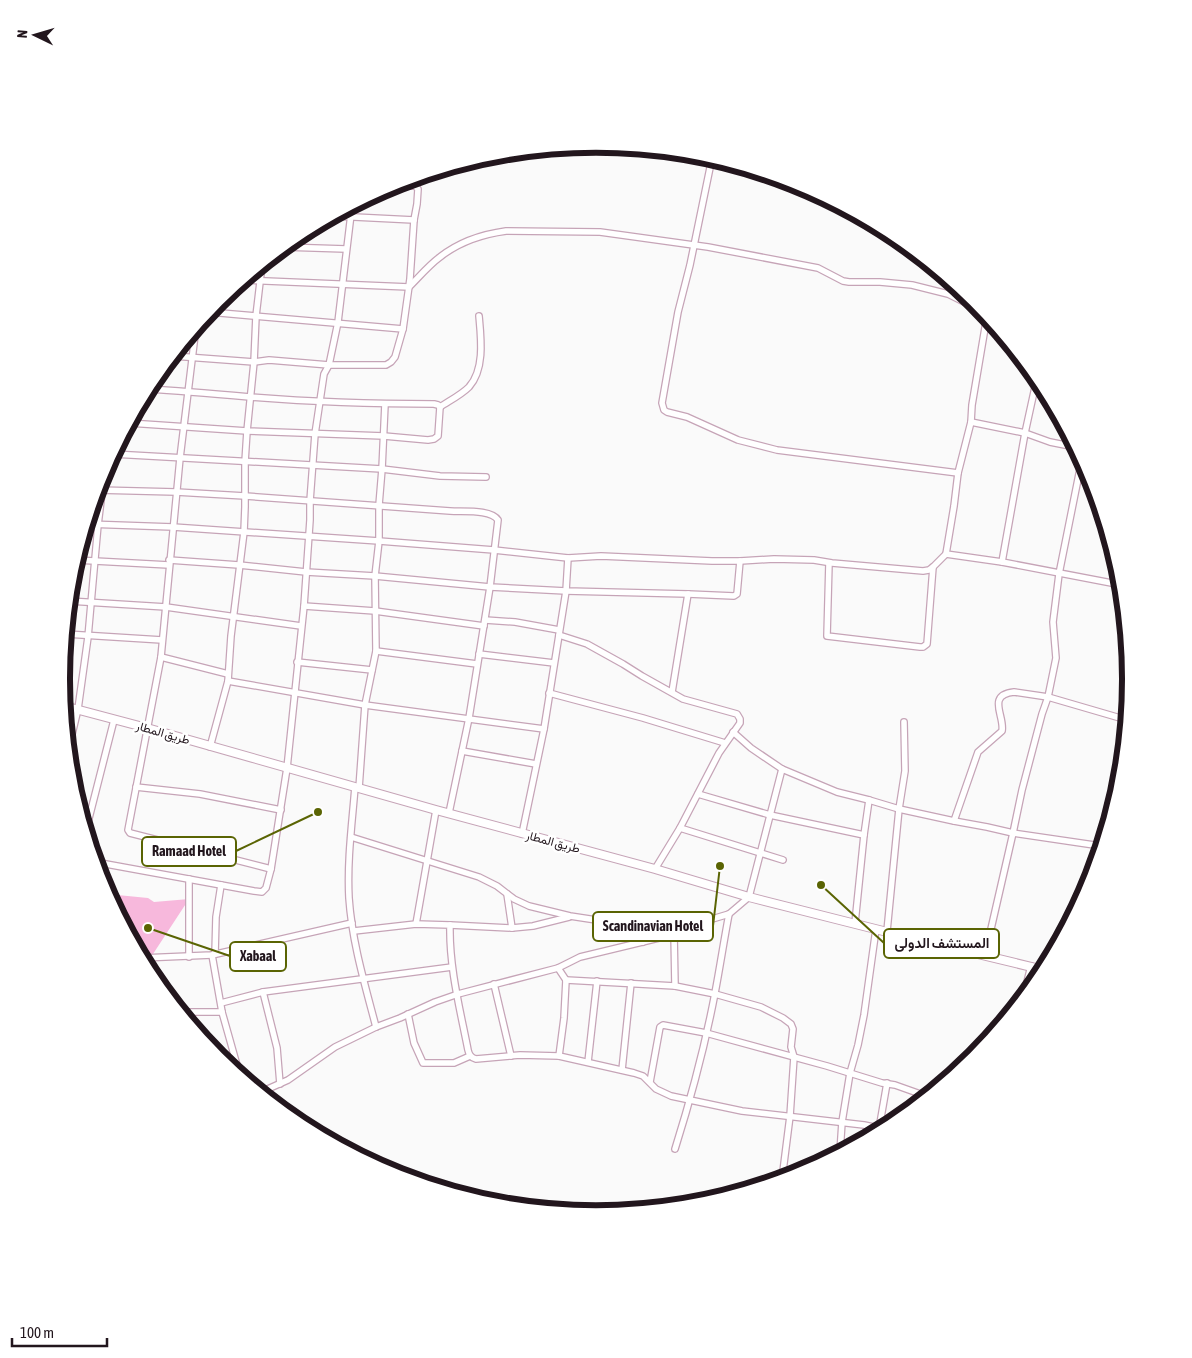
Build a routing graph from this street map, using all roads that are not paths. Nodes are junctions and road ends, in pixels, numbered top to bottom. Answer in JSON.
{"nodes":[{"id":1,"x":710,"y":166,"type":"edge"},
{"id":2,"x":413,"y":186,"type":"edge"},
{"id":3,"x":346,"y":216,"type":"edge"},
{"id":4,"x":351,"y":216,"type":"junction"},
{"id":5,"x":414,"y":220,"type":"junction"},
{"id":6,"x":694,"y":245,"type":"junction"},
{"id":7,"x":296,"y":247,"type":"edge"},
{"id":8,"x":346,"y":249,"type":"junction"},
{"id":9,"x":261,"y":274,"type":"edge"},
{"id":10,"x":253,"y":281,"type":"edge"},
{"id":11,"x":260,"y":281,"type":"junction"},
{"id":12,"x":342,"y":283,"type":"junction"},
{"id":13,"x":409,"y":287,"type":"junction"},
{"id":14,"x":961,"y":300,"type":"edge"},
{"id":15,"x":219,"y":313,"type":"edge"},
{"id":16,"x":256,"y":316,"type":"junction"},
{"id":17,"x":480,"y":316,"type":"dead end"},
{"id":18,"x":338,"y":322,"type":"junction"},
{"id":19,"x":985,"y":326,"type":"edge"},
{"id":20,"x":403,"y":329,"type":"junction"},
{"id":21,"x":194,"y":340,"type":"edge"},
{"id":22,"x":181,"y":356,"type":"edge"},
{"id":23,"x":192,"y":357,"type":"junction"},
{"id":24,"x":254,"y":362,"type":"junction"},
{"id":25,"x":329,"y":365,"type":"junction"},
{"id":26,"x":157,"y":389,"type":"edge"},
{"id":27,"x":1035,"y":389,"type":"edge"},
{"id":28,"x":188,"y":391,"type":"junction"},
{"id":29,"x":250,"y":397,"type":"junction"},
{"id":30,"x":319,"y":402,"type":"junction"},
{"id":31,"x":385,"y":404,"type":"junction"},
{"id":32,"x":440,"y":407,"type":"junction"},
{"id":33,"x":971,"y":422,"type":"junction"},
{"id":34,"x":136,"y":424,"type":"edge"},
{"id":35,"x":183,"y":427,"type":"junction"},
{"id":36,"x":247,"y":431,"type":"junction"},
{"id":37,"x":1025,"y":433,"type":"junction"},
{"id":38,"x":315,"y":434,"type":"junction"},
{"id":39,"x":384,"y":436,"type":"junction"},
{"id":40,"x":1068,"y":446,"type":"edge"},
{"id":41,"x":120,"y":454,"type":"edge"},
{"id":42,"x":180,"y":458,"type":"junction"},
{"id":43,"x":245,"y":462,"type":"junction"},
{"id":44,"x":313,"y":466,"type":"junction"},
{"id":45,"x":382,"y":469,"type":"junction"},
{"id":46,"x":1080,"y":472,"type":"edge"},
{"id":47,"x":958,"y":473,"type":"junction"},
{"id":48,"x":486,"y":477,"type":"dead end"},
{"id":49,"x":105,"y":490,"type":"edge"},
{"id":50,"x":176,"y":492,"type":"junction"},
{"id":51,"x":245,"y":496,"type":"junction"},
{"id":52,"x":310,"y":501,"type":"junction"},
{"id":53,"x":379,"y":505,"type":"junction"},
{"id":54,"x":99,"y":507,"type":"edge"},
{"id":55,"x":94,"y":525,"type":"edge"},
{"id":56,"x":98,"y":525,"type":"junction"},
{"id":57,"x":173,"y":528,"type":"junction"},
{"id":58,"x":244,"y":532,"type":"junction"},
{"id":59,"x":309,"y":536,"type":"junction"},
{"id":60,"x":379,"y":541,"type":"junction"},
{"id":61,"x":494,"y":550,"type":"junction"},
{"id":62,"x":946,"y":554,"type":"junction"},
{"id":63,"x":568,"y":558,"type":"junction"},
{"id":64,"x":84,"y":560,"type":"edge"},
{"id":65,"x":94,"y":561,"type":"junction"},
{"id":66,"x":169,"y":562,"type":"junction"},
{"id":67,"x":740,"y":562,"type":"junction"},
{"id":68,"x":1002,"y":562,"type":"junction"},
{"id":69,"x":829,"y":563,"type":"junction"},
{"id":70,"x":239,"y":565,"type":"junction"},
{"id":71,"x":933,"y":567,"type":"junction"},
{"id":72,"x":306,"y":572,"type":"junction"},
{"id":73,"x":1059,"y":574,"type":"junction"},
{"id":74,"x":375,"y":576,"type":"junction"},
{"id":75,"x":1113,"y":583,"type":"edge"},
{"id":76,"x":490,"y":586,"type":"junction"},
{"id":77,"x":566,"y":591,"type":"junction"},
{"id":78,"x":688,"y":594,"type":"junction"},
{"id":79,"x":76,"y":602,"type":"edge"},
{"id":80,"x":90,"y":603,"type":"junction"},
{"id":81,"x":304,"y":606,"type":"junction"},
{"id":82,"x":166,"y":607,"type":"junction"},
{"id":83,"x":375,"y":610,"type":"junction"},
{"id":84,"x":234,"y":616,"type":"junction"},
{"id":85,"x":484,"y":623,"type":"junction"},
{"id":86,"x":301,"y":626,"type":"junction"},
{"id":87,"x":559,"y":632,"type":"junction"},
{"id":88,"x":72,"y":635,"type":"edge"},
{"id":89,"x":88,"y":636,"type":"junction"},
{"id":90,"x":162,"y":640,"type":"junction"},
{"id":91,"x":376,"y":651,"type":"junction"},
{"id":92,"x":479,"y":654,"type":"junction"},
{"id":93,"x":161,"y":657,"type":"junction"},
{"id":94,"x":298,"y":662,"type":"junction"},
{"id":95,"x":554,"y":663,"type":"junction"},
{"id":96,"x":477,"y":664,"type":"junction"},
{"id":97,"x":372,"y":670,"type":"junction"},
{"id":98,"x":228,"y":677,"type":"junction"},
{"id":99,"x":549,"y":692,"type":"junction"},
{"id":100,"x":672,"y":692,"type":"junction"},
{"id":101,"x":294,"y":693,"type":"junction"},
{"id":102,"x":1048,"y":697,"type":"junction"},
{"id":103,"x":365,"y":705,"type":"junction"},
{"id":104,"x":71,"y":707,"type":"edge"},
{"id":105,"x":78,"y":709,"type":"junction"},
{"id":106,"x":469,"y":718,"type":"junction"},
{"id":107,"x":1120,"y":718,"type":"edge"},
{"id":108,"x":114,"y":720,"type":"junction"},
{"id":109,"x":904,"y":722,"type":"dead end"},
{"id":110,"x":147,"y":728,"type":"junction"},
{"id":111,"x":544,"y":729,"type":"junction"},
{"id":112,"x":73,"y":730,"type":"edge"},
{"id":113,"x":733,"y":732,"type":"junction"},
{"id":114,"x":726,"y":743,"type":"junction"},
{"id":115,"x":210,"y":747,"type":"junction"},
{"id":116,"x":462,"y":751,"type":"junction"},
{"id":117,"x":536,"y":764,"type":"junction"},
{"id":118,"x":287,"y":768,"type":"junction"},
{"id":119,"x":782,"y":769,"type":"junction"},
{"id":120,"x":136,"y":787,"type":"junction"},
{"id":121,"x":357,"y":787,"type":"junction"},
{"id":122,"x":698,"y":794,"type":"junction"},
{"id":123,"x":869,"y":800,"type":"junction"},
{"id":124,"x":899,"y":809,"type":"junction"},
{"id":125,"x":280,"y":810,"type":"junction"},
{"id":126,"x":436,"y":810,"type":"junction"},
{"id":127,"x":449,"y":814,"type":"junction"},
{"id":128,"x":770,"y":815,"type":"junction"},
{"id":129,"x":89,"y":818,"type":"edge"},
{"id":130,"x":954,"y":821,"type":"junction"},
{"id":131,"x":680,"y":828,"type":"junction"},
{"id":132,"x":1013,"y":833,"type":"junction"},
{"id":133,"x":522,"y":834,"type":"junction"},
{"id":134,"x":864,"y":835,"type":"junction"},
{"id":135,"x":352,"y":837,"type":"junction"},
{"id":136,"x":1095,"y":845,"type":"edge"},
{"id":137,"x":761,"y":853,"type":"junction"},
{"id":138,"x":427,"y":860,"type":"junction"},
{"id":139,"x":783,"y":860,"type":"dead end"},
{"id":140,"x":104,"y":863,"type":"edge"},
{"id":141,"x":272,"y":869,"type":"junction"},
{"id":142,"x":655,"y":869,"type":"junction"},
{"id":143,"x":189,"y":879,"type":"junction"},
{"id":144,"x":221,"y":885,"type":"junction"},
{"id":145,"x":507,"y":894,"type":"junction"},
{"id":146,"x":749,"y":896,"type":"junction"},
{"id":147,"x":728,"y":914,"type":"junction"},
{"id":148,"x":570,"y":916,"type":"junction"},
{"id":149,"x":352,"y":923,"type":"junction"},
{"id":150,"x":855,"y":923,"type":"junction"},
{"id":151,"x":416,"y":924,"type":"junction"},
{"id":152,"x":450,"y":925,"type":"junction"},
{"id":153,"x":512,"y":928,"type":"junction"},
{"id":154,"x":876,"y":928,"type":"junction"},
{"id":155,"x":354,"y":931,"type":"junction"},
{"id":156,"x":887,"y":932,"type":"junction"},
{"id":157,"x":674,"y":933,"type":"junction"},
{"id":158,"x":643,"y":942,"type":"junction"},
{"id":159,"x":213,"y":954,"type":"junction"},
{"id":160,"x":985,"y":955,"type":"junction"},
{"id":161,"x":189,"y":957,"type":"junction"},
{"id":162,"x":150,"y":958,"type":"edge"},
{"id":163,"x":1031,"y":966,"type":"junction"},
{"id":164,"x":452,"y":967,"type":"junction"},
{"id":165,"x":1035,"y":967,"type":"edge"},
{"id":166,"x":558,"y":968,"type":"junction"},
{"id":167,"x":1028,"y":978,"type":"edge"},
{"id":168,"x":364,"y":979,"type":"junction"},
{"id":169,"x":566,"y":980,"type":"junction"},
{"id":170,"x":597,"y":981,"type":"junction"},
{"id":171,"x":632,"y":983,"type":"junction"},
{"id":172,"x":494,"y":984,"type":"junction"},
{"id":173,"x":675,"y":986,"type":"junction"},
{"id":174,"x":263,"y":992,"type":"junction"},
{"id":175,"x":458,"y":994,"type":"junction"},
{"id":176,"x":715,"y":994,"type":"junction"},
{"id":177,"x":220,"y":1003,"type":"junction"},
{"id":178,"x":190,"y":1012,"type":"edge"},
{"id":179,"x":222,"y":1012,"type":"junction"},
{"id":180,"x":408,"y":1014,"type":"junction"},
{"id":181,"x":376,"y":1027,"type":"junction"},
{"id":182,"x":706,"y":1033,"type":"junction"},
{"id":183,"x":470,"y":1056,"type":"junction"},
{"id":184,"x":511,"y":1056,"type":"junction"},
{"id":185,"x":559,"y":1056,"type":"junction"},
{"id":186,"x":794,"y":1057,"type":"junction"},
{"id":187,"x":236,"y":1062,"type":"edge"},
{"id":188,"x":588,"y":1062,"type":"junction"},
{"id":189,"x":622,"y":1070,"type":"junction"},
{"id":190,"x":850,"y":1073,"type":"junction"},
{"id":191,"x":650,"y":1082,"type":"junction"},
{"id":192,"x":280,"y":1084,"type":"junction"},
{"id":193,"x":887,"y":1084,"type":"junction"},
{"id":194,"x":268,"y":1089,"type":"edge"},
{"id":195,"x":919,"y":1094,"type":"edge"},
{"id":196,"x":690,"y":1100,"type":"junction"},
{"id":197,"x":790,"y":1116,"type":"junction"},
{"id":198,"x":881,"y":1120,"type":"edge"},
{"id":199,"x":842,"y":1122,"type":"junction"},
{"id":200,"x":871,"y":1127,"type":"edge"},
{"id":201,"x":840,"y":1145,"type":"edge"},
{"id":202,"x":675,"y":1149,"type":"dead end"},
{"id":203,"x":783,"y":1170,"type":"edge"}],
"edges":[{"from":1,"to":6,"type":"street"},
{"from":2,"to":5,"type":"street"},
{"from":3,"to":4,"type":"street"},
{"from":4,"to":5,"type":"street"},
{"from":4,"to":8,"type":"street"},
{"from":5,"to":13,"type":"street"},
{"from":6,"to":13,"type":"street"},
{"from":6,"to":14,"type":"street"},
{"from":6,"to":47,"type":"street"},
{"from":7,"to":8,"type":"street"},
{"from":8,"to":12,"type":"street"},
{"from":9,"to":11,"type":"street"},
{"from":10,"to":11,"type":"street"},
{"from":11,"to":12,"type":"street"},
{"from":11,"to":16,"type":"street"},
{"from":12,"to":13,"type":"street"},
{"from":12,"to":18,"type":"street"},
{"from":13,"to":20,"type":"street"},
{"from":15,"to":16,"type":"street"},
{"from":16,"to":18,"type":"street"},
{"from":16,"to":24,"type":"street"},
{"from":17,"to":32,"type":"street"},
{"from":18,"to":20,"type":"street"},
{"from":18,"to":25,"type":"street"},
{"from":19,"to":33,"type":"street"},
{"from":20,"to":25,"type":"street"},
{"from":21,"to":23,"type":"street"},
{"from":22,"to":23,"type":"street"},
{"from":23,"to":24,"type":"street"},
{"from":23,"to":28,"type":"street"},
{"from":24,"to":25,"type":"street"},
{"from":24,"to":29,"type":"street"},
{"from":25,"to":30,"type":"street"},
{"from":26,"to":28,"type":"street"},
{"from":27,"to":37,"type":"street"},
{"from":28,"to":29,"type":"street"},
{"from":28,"to":35,"type":"street"},
{"from":29,"to":30,"type":"street"},
{"from":29,"to":36,"type":"street"},
{"from":30,"to":31,"type":"street"},
{"from":30,"to":38,"type":"street"},
{"from":31,"to":32,"type":"street"},
{"from":31,"to":39,"type":"street"},
{"from":32,"to":39,"type":"street"},
{"from":33,"to":37,"type":"street"},
{"from":33,"to":47,"type":"street"},
{"from":34,"to":35,"type":"street"},
{"from":35,"to":36,"type":"street"},
{"from":35,"to":42,"type":"street"},
{"from":36,"to":38,"type":"street"},
{"from":36,"to":43,"type":"street"},
{"from":37,"to":40,"type":"street"},
{"from":37,"to":68,"type":"street"},
{"from":38,"to":39,"type":"street"},
{"from":38,"to":44,"type":"street"},
{"from":39,"to":45,"type":"street"},
{"from":41,"to":42,"type":"street"},
{"from":42,"to":43,"type":"street"},
{"from":42,"to":50,"type":"street"},
{"from":43,"to":44,"type":"street"},
{"from":43,"to":51,"type":"street"},
{"from":44,"to":45,"type":"street"},
{"from":44,"to":52,"type":"street"},
{"from":45,"to":48,"type":"street"},
{"from":45,"to":53,"type":"street"},
{"from":46,"to":73,"type":"street"},
{"from":47,"to":62,"type":"street"},
{"from":49,"to":50,"type":"street"},
{"from":50,"to":51,"type":"street"},
{"from":50,"to":57,"type":"street"},
{"from":51,"to":52,"type":"street"},
{"from":51,"to":58,"type":"street"},
{"from":52,"to":53,"type":"street"},
{"from":52,"to":59,"type":"street"},
{"from":53,"to":60,"type":"street"},
{"from":53,"to":61,"type":"street"},
{"from":54,"to":56,"type":"street"},
{"from":55,"to":56,"type":"street"},
{"from":56,"to":57,"type":"street"},
{"from":56,"to":65,"type":"street"},
{"from":57,"to":58,"type":"street"},
{"from":57,"to":66,"type":"street"},
{"from":58,"to":59,"type":"street"},
{"from":58,"to":70,"type":"street"},
{"from":59,"to":60,"type":"street"},
{"from":59,"to":72,"type":"street"},
{"from":60,"to":61,"type":"street"},
{"from":60,"to":74,"type":"street"},
{"from":61,"to":63,"type":"street"},
{"from":61,"to":76,"type":"street"},
{"from":62,"to":68,"type":"street"},
{"from":62,"to":71,"type":"street"},
{"from":63,"to":67,"type":"street"},
{"from":63,"to":77,"type":"street"},
{"from":64,"to":65,"type":"street"},
{"from":65,"to":66,"type":"street"},
{"from":65,"to":80,"type":"street"},
{"from":66,"to":70,"type":"street"},
{"from":66,"to":82,"type":"street"},
{"from":67,"to":69,"type":"street"},
{"from":67,"to":78,"type":"street"},
{"from":68,"to":73,"type":"street"},
{"from":69,"to":71,"type":"street"},
{"from":69,"to":71,"type":"street"},
{"from":70,"to":72,"type":"street"},
{"from":70,"to":84,"type":"street"},
{"from":72,"to":74,"type":"street"},
{"from":72,"to":81,"type":"street"},
{"from":73,"to":75,"type":"street"},
{"from":73,"to":102,"type":"street"},
{"from":74,"to":76,"type":"street"},
{"from":74,"to":83,"type":"street"},
{"from":76,"to":77,"type":"street"},
{"from":76,"to":85,"type":"street"},
{"from":77,"to":78,"type":"street"},
{"from":77,"to":87,"type":"street"},
{"from":78,"to":100,"type":"street"},
{"from":79,"to":80,"type":"street"},
{"from":80,"to":82,"type":"street"},
{"from":80,"to":89,"type":"street"},
{"from":81,"to":83,"type":"street"},
{"from":81,"to":86,"type":"street"},
{"from":82,"to":84,"type":"street"},
{"from":82,"to":90,"type":"street"},
{"from":83,"to":85,"type":"street"},
{"from":83,"to":91,"type":"street"},
{"from":84,"to":86,"type":"street"},
{"from":84,"to":98,"type":"street"},
{"from":85,"to":87,"type":"street"},
{"from":85,"to":92,"type":"street"},
{"from":86,"to":94,"type":"street"},
{"from":87,"to":95,"type":"street"},
{"from":87,"to":100,"type":"street"},
{"from":88,"to":89,"type":"street"},
{"from":89,"to":90,"type":"street"},
{"from":89,"to":105,"type":"street"},
{"from":90,"to":93,"type":"street"},
{"from":91,"to":96,"type":"street"},
{"from":91,"to":97,"type":"street"},
{"from":92,"to":95,"type":"street"},
{"from":92,"to":96,"type":"street"},
{"from":93,"to":98,"type":"street"},
{"from":93,"to":110,"type":"street"},
{"from":94,"to":97,"type":"street"},
{"from":94,"to":101,"type":"street"},
{"from":95,"to":99,"type":"street"},
{"from":96,"to":106,"type":"street"},
{"from":97,"to":103,"type":"street"},
{"from":98,"to":101,"type":"street"},
{"from":98,"to":115,"type":"street"},
{"from":99,"to":111,"type":"street"},
{"from":99,"to":114,"type":"street"},
{"from":100,"to":113,"type":"street"},
{"from":101,"to":103,"type":"street"},
{"from":101,"to":118,"type":"street"},
{"from":102,"to":107,"type":"street"},
{"from":102,"to":130,"type":"street"},
{"from":102,"to":132,"type":"street"},
{"from":103,"to":106,"type":"street"},
{"from":103,"to":121,"type":"street"},
{"from":104,"to":105,"type":"main road","name":"طريق المطار"},
{"from":105,"to":108,"type":"main road","name":"طريق المطار"},
{"from":105,"to":112,"type":"street"},
{"from":106,"to":111,"type":"street"},
{"from":106,"to":116,"type":"street"},
{"from":108,"to":110,"type":"main road","name":"طريق المطار"},
{"from":108,"to":129,"type":"street"},
{"from":109,"to":124,"type":"street"},
{"from":110,"to":115,"type":"main road","name":"طريق المطار"},
{"from":110,"to":120,"type":"street"},
{"from":111,"to":117,"type":"street"},
{"from":113,"to":114,"type":"street"},
{"from":113,"to":119,"type":"street"},
{"from":114,"to":122,"type":"street"},
{"from":115,"to":118,"type":"main road","name":"طريق المطار"},
{"from":116,"to":117,"type":"street"},
{"from":116,"to":127,"type":"street"},
{"from":117,"to":133,"type":"street"},
{"from":118,"to":121,"type":"main road","name":"طريق المطار"},
{"from":118,"to":125,"type":"street"},
{"from":119,"to":123,"type":"street"},
{"from":119,"to":128,"type":"street"},
{"from":120,"to":125,"type":"street"},
{"from":120,"to":141,"type":"street"},
{"from":121,"to":126,"type":"main road","name":"طريق المطار"},
{"from":121,"to":135,"type":"street"},
{"from":122,"to":128,"type":"street"},
{"from":122,"to":131,"type":"street"},
{"from":123,"to":124,"type":"street"},
{"from":123,"to":134,"type":"street"},
{"from":124,"to":130,"type":"street"},
{"from":124,"to":156,"type":"street"},
{"from":125,"to":141,"type":"street"},
{"from":126,"to":127,"type":"main road","name":"طريق المطار"},
{"from":126,"to":138,"type":"street"},
{"from":127,"to":133,"type":"main road","name":"طريق المطار"},
{"from":128,"to":134,"type":"street"},
{"from":128,"to":137,"type":"street"},
{"from":130,"to":132,"type":"street"},
{"from":131,"to":137,"type":"street"},
{"from":131,"to":142,"type":"street"},
{"from":132,"to":136,"type":"street"},
{"from":132,"to":160,"type":"street"},
{"from":133,"to":142,"type":"main road","name":"طريق المطار"},
{"from":134,"to":150,"type":"street"},
{"from":135,"to":138,"type":"street"},
{"from":135,"to":149,"type":"street"},
{"from":137,"to":139,"type":"street"},
{"from":137,"to":146,"type":"street"},
{"from":138,"to":145,"type":"street"},
{"from":138,"to":151,"type":"street"},
{"from":140,"to":143,"type":"street"},
{"from":141,"to":144,"type":"street"},
{"from":142,"to":146,"type":"main road","name":"طريق المطار"},
{"from":143,"to":144,"type":"street"},
{"from":143,"to":161,"type":"street"},
{"from":144,"to":159,"type":"street"},
{"from":145,"to":148,"type":"street"},
{"from":145,"to":153,"type":"street"},
{"from":146,"to":147,"type":"street"},
{"from":146,"to":150,"type":"main road","name":"طريق المطار"},
{"from":147,"to":157,"type":"street"},
{"from":147,"to":176,"type":"street"},
{"from":148,"to":153,"type":"street"},
{"from":148,"to":158,"type":"street"},
{"from":149,"to":155,"type":"street"},
{"from":149,"to":159,"type":"street"},
{"from":150,"to":154,"type":"main road","name":"طريق المطار"},
{"from":151,"to":152,"type":"street"},
{"from":151,"to":155,"type":"street"},
{"from":152,"to":153,"type":"street"},
{"from":152,"to":164,"type":"street"},
{"from":154,"to":156,"type":"main road","name":"طريق المطار"},
{"from":154,"to":190,"type":"street"},
{"from":155,"to":168,"type":"street"},
{"from":156,"to":160,"type":"main road","name":"طريق المطار"},
{"from":157,"to":158,"type":"street"},
{"from":157,"to":173,"type":"street"},
{"from":158,"to":166,"type":"street"},
{"from":159,"to":161,"type":"street"},
{"from":159,"to":177,"type":"street"},
{"from":160,"to":163,"type":"main road","name":"طريق المطار"},
{"from":161,"to":162,"type":"street"},
{"from":163,"to":165,"type":"main road","name":"طريق المطار"},
{"from":163,"to":167,"type":"street"},
{"from":164,"to":168,"type":"street"},
{"from":164,"to":175,"type":"street"},
{"from":166,"to":169,"type":"street"},
{"from":166,"to":172,"type":"street"},
{"from":168,"to":174,"type":"street"},
{"from":168,"to":181,"type":"street"},
{"from":169,"to":170,"type":"street"},
{"from":169,"to":185,"type":"street"},
{"from":170,"to":171,"type":"street"},
{"from":170,"to":188,"type":"street"},
{"from":171,"to":173,"type":"street"},
{"from":171,"to":189,"type":"street"},
{"from":172,"to":175,"type":"street"},
{"from":172,"to":184,"type":"street"},
{"from":173,"to":176,"type":"street"},
{"from":174,"to":177,"type":"street"},
{"from":174,"to":192,"type":"street"},
{"from":175,"to":180,"type":"street"},
{"from":175,"to":183,"type":"street"},
{"from":176,"to":182,"type":"street"},
{"from":176,"to":186,"type":"street"},
{"from":177,"to":179,"type":"street"},
{"from":178,"to":179,"type":"street"},
{"from":179,"to":187,"type":"street"},
{"from":180,"to":181,"type":"street"},
{"from":180,"to":183,"type":"street"},
{"from":181,"to":192,"type":"street"},
{"from":182,"to":186,"type":"street"},
{"from":182,"to":191,"type":"street"},
{"from":182,"to":196,"type":"street"},
{"from":183,"to":184,"type":"street"},
{"from":184,"to":185,"type":"street"},
{"from":185,"to":188,"type":"street"},
{"from":186,"to":190,"type":"street"},
{"from":186,"to":197,"type":"street"},
{"from":188,"to":189,"type":"street"},
{"from":189,"to":191,"type":"street"},
{"from":190,"to":193,"type":"street"},
{"from":190,"to":199,"type":"street"},
{"from":191,"to":196,"type":"street"},
{"from":192,"to":194,"type":"street"},
{"from":193,"to":195,"type":"street"},
{"from":193,"to":198,"type":"street"},
{"from":196,"to":197,"type":"street"},
{"from":196,"to":202,"type":"street"},
{"from":197,"to":199,"type":"street"},
{"from":197,"to":203,"type":"street"},
{"from":199,"to":200,"type":"street"},
{"from":199,"to":201,"type":"street"}]}
